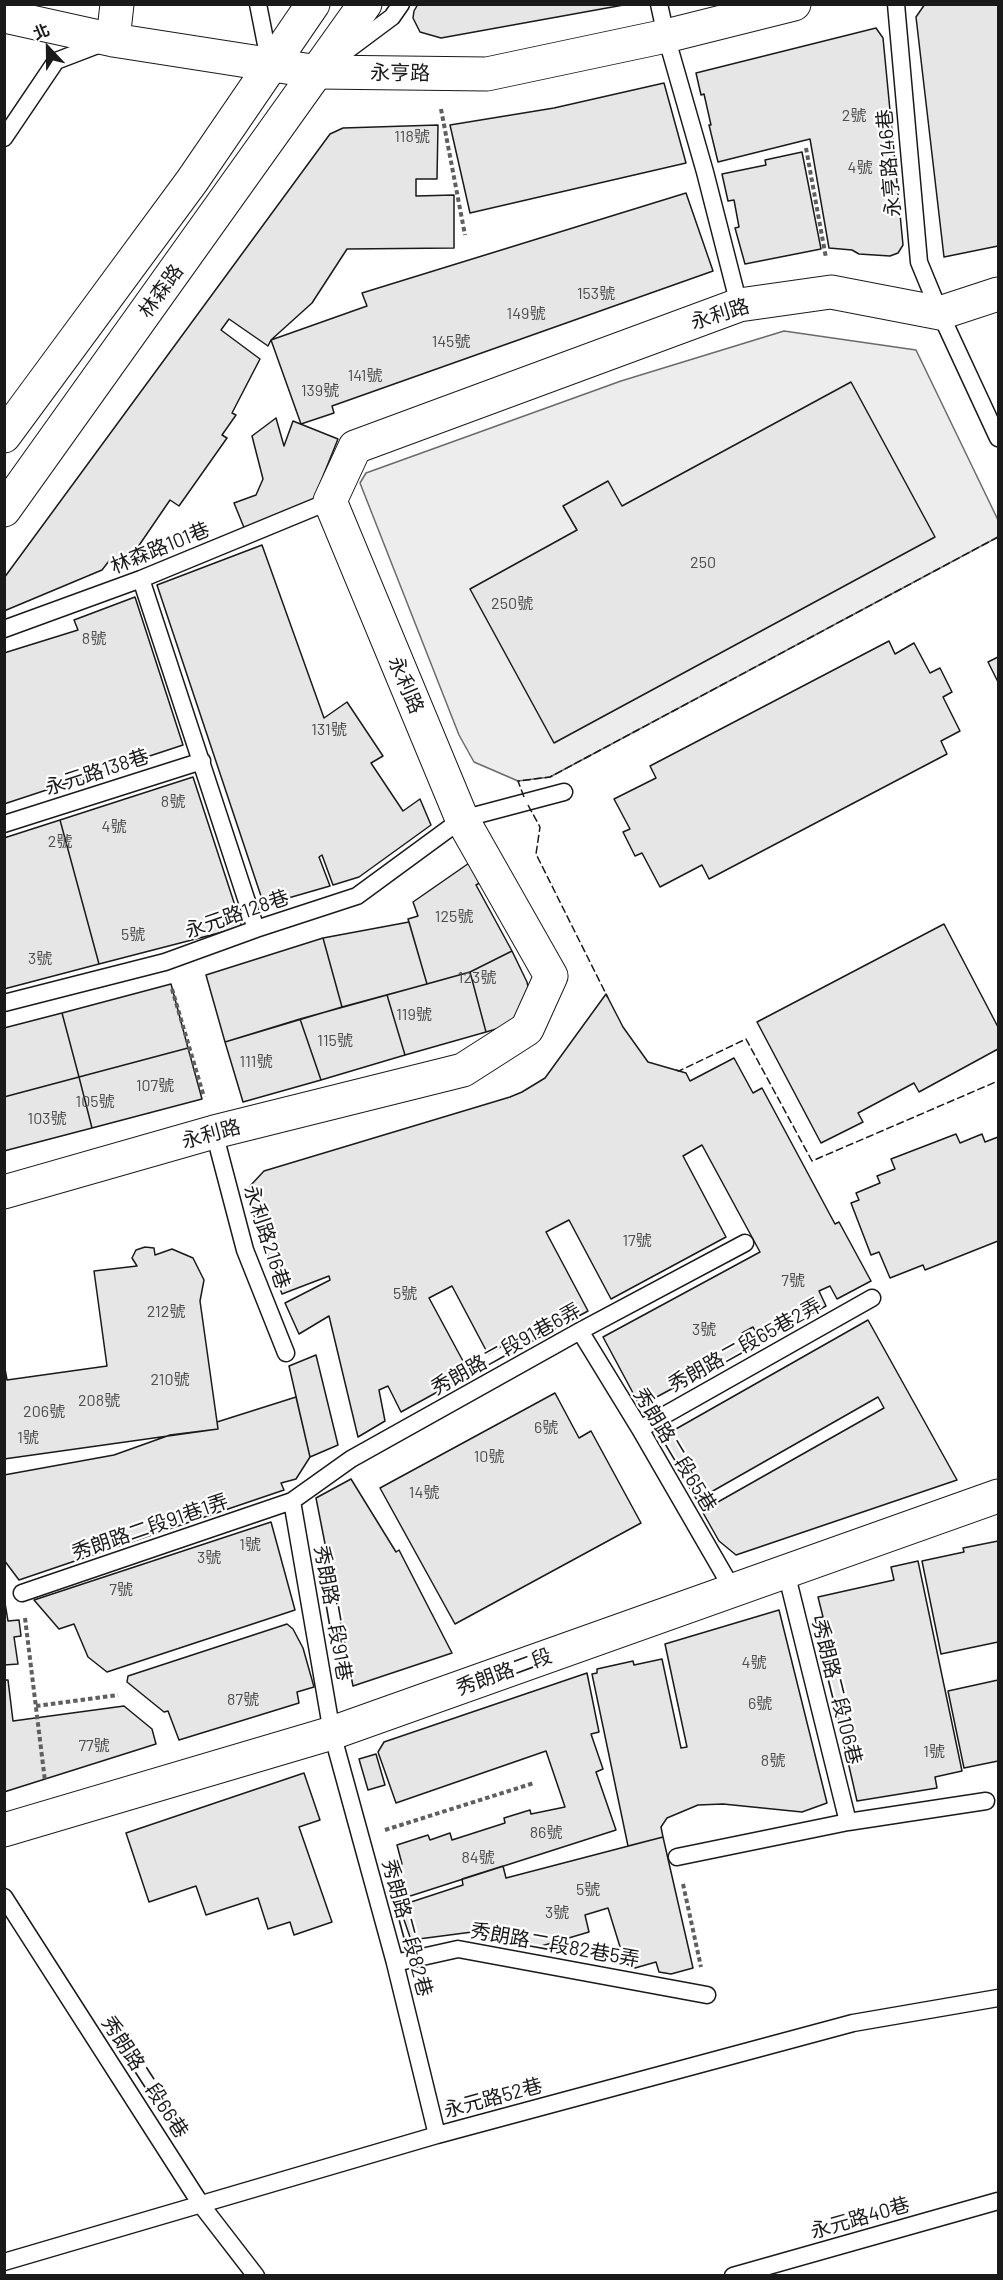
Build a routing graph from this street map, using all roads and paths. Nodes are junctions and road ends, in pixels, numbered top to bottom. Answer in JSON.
{"nodes":[{"id":1,"x":117,"y":4,"type":"edge"},
{"id":2,"x":258,"y":4,"type":"edge"},
{"id":3,"x":313,"y":4,"type":"edge"},
{"id":4,"x":365,"y":4,"type":"edge"},
{"id":5,"x":401,"y":4,"type":"edge"},
{"id":6,"x":794,"y":4,"type":"edge"},
{"id":7,"x":896,"y":4,"type":"edge"},
{"id":8,"x":4,"y":16,"type":"edge"},
{"id":9,"x":662,"y":20,"type":"edge"},
{"id":10,"x":112,"y":40,"type":"junction"},
{"id":11,"x":270,"y":65,"type":"junction"},
{"id":12,"x":318,"y":72,"type":"junction"},
{"id":13,"x":434,"y":73,"type":"junction"},
{"id":14,"x":4,"y":138,"type":"edge"},
{"id":15,"x":806,"y":148,"type":"dead end"},
{"id":16,"x":465,"y":235,"type":"dead end"},
{"id":17,"x":831,"y":292,"type":"junction"},
{"id":18,"x":999,"y":294,"type":"edge"},
{"id":19,"x":739,"y":305,"type":"junction"},
{"id":20,"x":940,"y":313,"type":"junction"},
{"id":21,"x":4,"y":436,"type":"edge"},
{"id":22,"x":999,"y":438,"type":"edge"},
{"id":23,"x":330,"y":501,"type":"junction"},
{"id":24,"x":4,"y":510,"type":"edge"},
{"id":25,"x":141,"y":579,"type":"junction"},
{"id":26,"x":4,"y":629,"type":"edge"},
{"id":27,"x":202,"y":761,"type":"junction"},
{"id":28,"x":564,"y":792,"type":"dead end"},
{"id":29,"x":462,"y":819,"type":"junction"},
{"id":30,"x":4,"y":824,"type":"edge"},
{"id":31,"x":256,"y":929,"type":"junction"},
{"id":32,"x":165,"y":962,"type":"junction"},
{"id":33,"x":4,"y":1003,"type":"edge"},
{"id":34,"x":214,"y":1132,"type":"junction"},
{"id":35,"x":4,"y":1192,"type":"edge"},
{"id":36,"x":745,"y":1243,"type":"dead end"},
{"id":37,"x":872,"y":1298,"type":"dead end"},
{"id":38,"x":580,"y":1331,"type":"junction"},
{"id":39,"x":286,"y":1353,"type":"dead end"},
{"id":40,"x":640,"y":1429,"type":"junction"},
{"id":41,"x":999,"y":1496,"type":"edge"},
{"id":42,"x":292,"y":1501,"type":"junction"},
{"id":43,"x":786,"y":1572,"type":"junction"},
{"id":44,"x":734,"y":1590,"type":"junction"},
{"id":45,"x":22,"y":1593,"type":"joint"},
{"id":46,"x":118,"y":1695,"type":"dead end"},
{"id":47,"x":36,"y":1706,"type":"junction"},
{"id":48,"x":332,"y":1733,"type":"junction"},
{"id":49,"x":534,"y":1783,"type":"dead end"},
{"id":50,"x":986,"y":1801,"type":"dead end"},
{"id":51,"x":49,"y":1817,"type":"junction"},
{"id":52,"x":848,"y":1822,"type":"junction"},
{"id":53,"x":4,"y":1830,"type":"edge"},
{"id":54,"x":361,"y":1838,"type":"junction"},
{"id":55,"x":677,"y":1857,"type":"joint"},
{"id":56,"x":4,"y":1898,"type":"edge"},
{"id":57,"x":395,"y":1963,"type":"junction"},
{"id":58,"x":707,"y":1995,"type":"joint"},
{"id":59,"x":999,"y":1998,"type":"edge"},
{"id":60,"x":437,"y":2135,"type":"junction"},
{"id":61,"x":999,"y":2201,"type":"edge"},
{"id":62,"x":202,"y":2206,"type":"junction"},
{"id":63,"x":4,"y":2262,"type":"edge"},
{"id":64,"x":256,"y":2276,"type":"edge"},
{"id":65,"x":733,"y":2276,"type":"edge"}],
"edges":[{"from":1,"to":10,"type":"street"},
{"from":2,"to":11,"type":"lane"},
{"from":3,"to":11,"type":"street","name":"林森路"},
{"from":4,"to":12,"type":"street","name":"林森路"},
{"from":5,"to":12,"type":"lane","name":"林森路"},
{"from":6,"to":9,"type":"street","name":"永亨路"},
{"from":7,"to":20,"type":"lane","name":"永亨路146巷"},
{"from":8,"to":10,"type":"street","name":"永亨路"},
{"from":9,"to":13,"type":"street","name":"永亨路"},
{"from":9,"to":19,"type":"lane"},
{"from":10,"to":11,"type":"street","name":"永亨路"},
{"from":10,"to":14,"type":"lane"},
{"from":11,"to":12,"type":"street","name":"永亨路"},
{"from":11,"to":21,"type":"street","name":"林森路"},
{"from":12,"to":13,"type":"street","name":"永亨路"},
{"from":12,"to":24,"type":"street","name":"林森路"},
{"from":13,"to":16,"type":"path"},
{"from":15,"to":17,"type":"path"},
{"from":17,"to":19,"type":"street","name":"永利路"},
{"from":17,"to":20,"type":"street","name":"永利路"},
{"from":18,"to":20,"type":"street","name":"永利路"},
{"from":19,"to":23,"type":"street","name":"永利路"},
{"from":20,"to":22,"type":"lane","name":"永亨路146巷"},
{"from":23,"to":25,"type":"lane","name":"林森路101巷"},
{"from":23,"to":29,"type":"street","name":"永利路"},
{"from":25,"to":26,"type":"lane","name":"林森路101巷"},
{"from":25,"to":27,"type":"lane"},
{"from":27,"to":30,"type":"lane","name":"永元路138巷"},
{"from":27,"to":31,"type":"lane"},
{"from":28,"to":29,"type":"lane"},
{"from":29,"to":31,"type":"lane","name":"永元路128巷"},
{"from":29,"to":34,"type":"street","name":"永利路"},
{"from":31,"to":32,"type":"lane","name":"永元路128巷"},
{"from":32,"to":33,"type":"lane","name":"永元路128巷"},
{"from":32,"to":34,"type":"path"},
{"from":34,"to":35,"type":"street","name":"永利路"},
{"from":34,"to":39,"type":"lane","name":"永利路216巷"},
{"from":36,"to":38,"type":"lane","name":"秀朗路二段91巷6弄"},
{"from":37,"to":40,"type":"lane","name":"秀朗路二段65巷2弄"},
{"from":38,"to":40,"type":"lane","name":"秀朗路二段65巷"},
{"from":38,"to":42,"type":"lane","name":"秀朗路二段91巷6弄"},
{"from":40,"to":44,"type":"lane","name":"秀朗路二段65巷"},
{"from":41,"to":43,"type":"street","name":"秀朗路二段"},
{"from":42,"to":45,"type":"lane","name":"秀朗路二段91巷1弄"},
{"from":42,"to":48,"type":"lane","name":"秀朗路二段91巷"},
{"from":43,"to":44,"type":"street","name":"秀朗路二段"},
{"from":43,"to":52,"type":"lane","name":"秀朗路二段106巷"},
{"from":44,"to":48,"type":"street","name":"秀朗路二段"},
{"from":45,"to":47,"type":"path"},
{"from":46,"to":47,"type":"path"},
{"from":47,"to":51,"type":"path"},
{"from":48,"to":51,"type":"street","name":"秀朗路二段"},
{"from":48,"to":54,"type":"lane","name":"秀朗路二段82巷"},
{"from":49,"to":54,"type":"path"},
{"from":50,"to":52,"type":"lane"},
{"from":51,"to":53,"type":"street","name":"秀朗路二段"},
{"from":52,"to":55,"type":"lane"},
{"from":54,"to":57,"type":"lane","name":"秀朗路二段82巷"},
{"from":55,"to":58,"type":"path"},
{"from":56,"to":62,"type":"lane","name":"秀朗路二段66巷"},
{"from":57,"to":58,"type":"lane","name":"秀朗路二段82巷5弄"},
{"from":57,"to":60,"type":"lane","name":"秀朗路二段82巷"},
{"from":59,"to":60,"type":"lane","name":"永元路52巷"},
{"from":60,"to":62,"type":"lane","name":"永元路52巷"},
{"from":61,"to":65,"type":"lane","name":"永元路40巷"},
{"from":62,"to":63,"type":"lane","name":"永元路52巷"},
{"from":62,"to":64,"type":"lane","name":"秀朗路二段66巷"}]}
